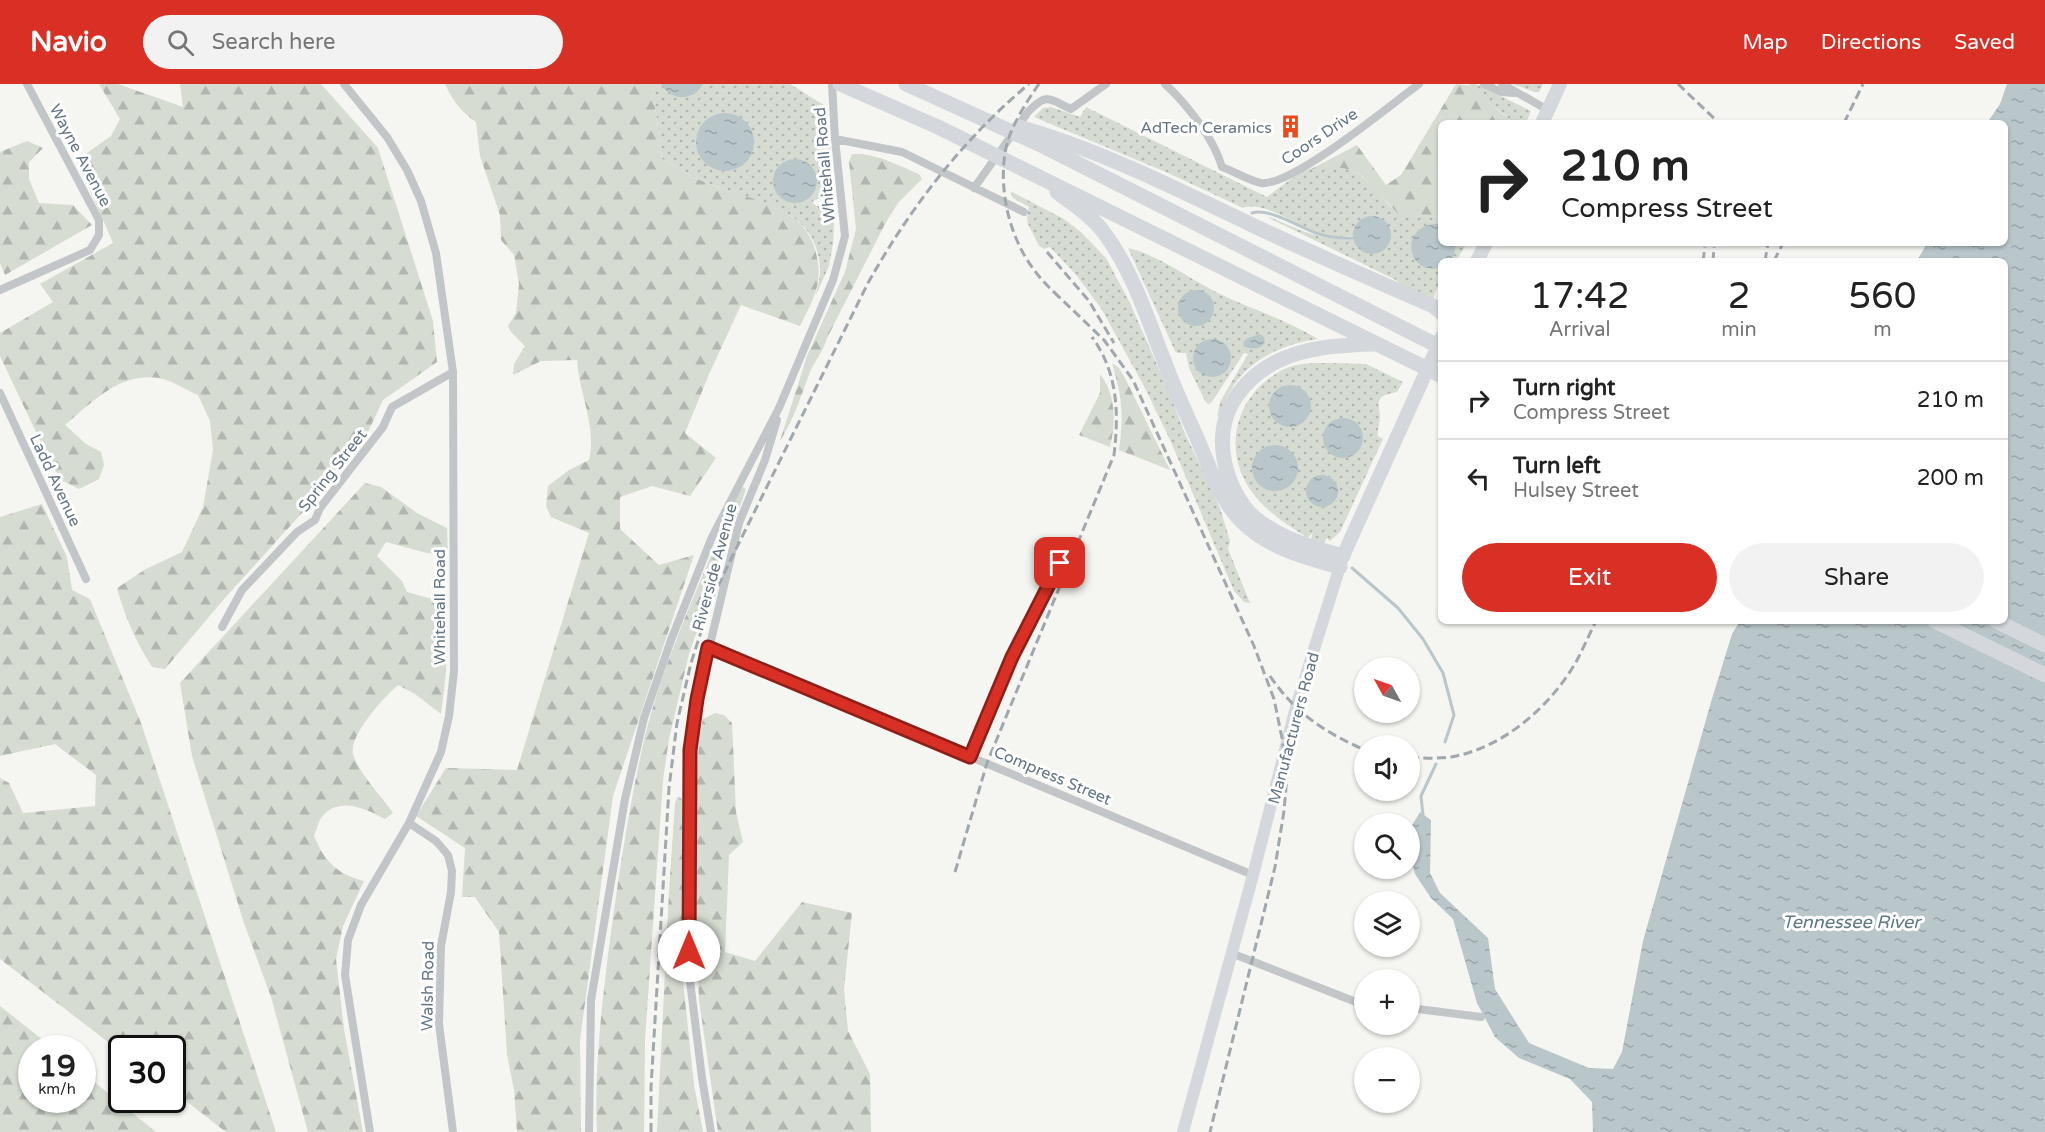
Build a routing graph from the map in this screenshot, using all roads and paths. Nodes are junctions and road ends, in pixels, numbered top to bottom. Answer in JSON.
{"nodes":[{"id":1,"x":27,"y":84,"type":"edge"},
{"id":2,"x":344,"y":84,"type":"edge"},
{"id":3,"x":832,"y":84,"type":"edge"},
{"id":4,"x":840,"y":84,"type":"edge"},
{"id":5,"x":906,"y":84,"type":"edge"},
{"id":6,"x":1106,"y":84,"type":"edge"},
{"id":7,"x":1166,"y":84,"type":"edge"},
{"id":8,"x":1419,"y":84,"type":"edge"},
{"id":9,"x":1484,"y":84,"type":"edge"},
{"id":10,"x":1502,"y":84,"type":"edge"},
{"id":11,"x":1560,"y":84,"type":"edge"},
{"id":12,"x":1517,"y":93,"type":"junction"},
{"id":13,"x":1548,"y":110,"type":"junction"},
{"id":14,"x":1543,"y":120,"type":"edge"},
{"id":15,"x":835,"y":139,"type":"junction"},
{"id":16,"x":1047,"y":141,"type":"junction"},
{"id":17,"x":1031,"y":172,"type":"junction"},
{"id":18,"x":974,"y":188,"type":"junction"},
{"id":19,"x":1024,"y":212,"type":"dead end"},
{"id":20,"x":0,"y":290,"type":"edge"},
{"id":21,"x":1438,"y":310,"type":"edge"},
{"id":22,"x":1377,"y":344,"type":"junction"},
{"id":23,"x":1438,"y":346,"type":"edge"},
{"id":24,"x":1438,"y":347,"type":"edge"},
{"id":25,"x":453,"y":372,"type":"junction"},
{"id":26,"x":1438,"y":374,"type":"edge"},
{"id":27,"x":0,"y":393,"type":"edge"},
{"id":28,"x":779,"y":408,"type":"junction"},
{"id":29,"x":1070,"y":545,"type":"dead end"},
{"id":30,"x":1342,"y":561,"type":"junction"},
{"id":31,"x":86,"y":579,"type":"dead end"},
{"id":32,"x":1941,"y":624,"type":"edge"},
{"id":33,"x":2002,"y":624,"type":"edge"},
{"id":34,"x":222,"y":627,"type":"dead end"},
{"id":35,"x":2045,"y":645,"type":"edge"},
{"id":36,"x":708,"y":647,"type":"junction"},
{"id":37,"x":2045,"y":675,"type":"edge"},
{"id":38,"x":970,"y":757,"type":"junction"},
{"id":39,"x":410,"y":823,"type":"junction"},
{"id":40,"x":1253,"y":875,"type":"junction"},
{"id":41,"x":1231,"y":953,"type":"junction"},
{"id":42,"x":1354,"y":1001,"type":"edge"},
{"id":43,"x":1420,"y":1009,"type":"edge"},
{"id":44,"x":1481,"y":1017,"type":"dead end"},
{"id":45,"x":370,"y":1132,"type":"edge"},
{"id":46,"x":453,"y":1132,"type":"edge"},
{"id":47,"x":589,"y":1132,"type":"edge"},
{"id":48,"x":711,"y":1132,"type":"edge"},
{"id":49,"x":1183,"y":1132,"type":"edge"}],
"edges":[{"from":1,"to":20,"type":"street","name":"Wayne Avenue"},
{"from":2,"to":25,"type":"street","name":"Whitehall Road"},
{"from":3,"to":15,"type":"street","name":"Whitehall Road"},
{"from":4,"to":17,"type":"highway"},
{"from":5,"to":16,"type":"highway"},
{"from":6,"to":18,"type":"street"},
{"from":7,"to":8,"type":"street","name":"Coors Drive"},
{"from":9,"to":12,"type":"street"},
{"from":10,"to":12,"type":"street"},
{"from":11,"to":13,"type":"main road"},
{"from":12,"to":13,"type":"street"},
{"from":13,"to":14,"type":"main road"},
{"from":15,"to":18,"type":"street"},
{"from":15,"to":28,"type":"street","name":"Whitehall Road"},
{"from":16,"to":21,"type":"highway"},
{"from":16,"to":23,"type":"highway"},
{"from":17,"to":22,"type":"highway"},
{"from":17,"to":30,"type":"highway"},
{"from":18,"to":19,"type":"street"},
{"from":22,"to":26,"type":"highway"},
{"from":22,"to":30,"type":"highway"},
{"from":24,"to":30,"type":"main road","name":"Manufacturers Road"},
{"from":25,"to":34,"type":"street","name":"Spring Street"},
{"from":25,"to":39,"type":"street","name":"Whitehall Road"},
{"from":27,"to":31,"type":"street","name":"Ladd Avenue"},
{"from":28,"to":36,"type":"street","name":"Riverside Avenue"},
{"from":28,"to":47,"type":"street","name":"Whitehall Road"},
{"from":29,"to":38,"type":"street"},
{"from":30,"to":40,"type":"main road","name":"Manufacturers Road"},
{"from":32,"to":37,"type":"highway"},
{"from":33,"to":35,"type":"highway"},
{"from":36,"to":38,"type":"street","name":"Compress Street"},
{"from":36,"to":48,"type":"street","name":"Riverside Avenue"},
{"from":38,"to":40,"type":"street","name":"Compress Street"},
{"from":39,"to":45,"type":"street","name":"Whitehall Road"},
{"from":39,"to":46,"type":"street","name":"Walsh Road"},
{"from":40,"to":41,"type":"main road","name":"Manufacturers Road"},
{"from":41,"to":42,"type":"street"},
{"from":41,"to":49,"type":"main road","name":"Manufacturers Road"},
{"from":43,"to":44,"type":"street"}]}
